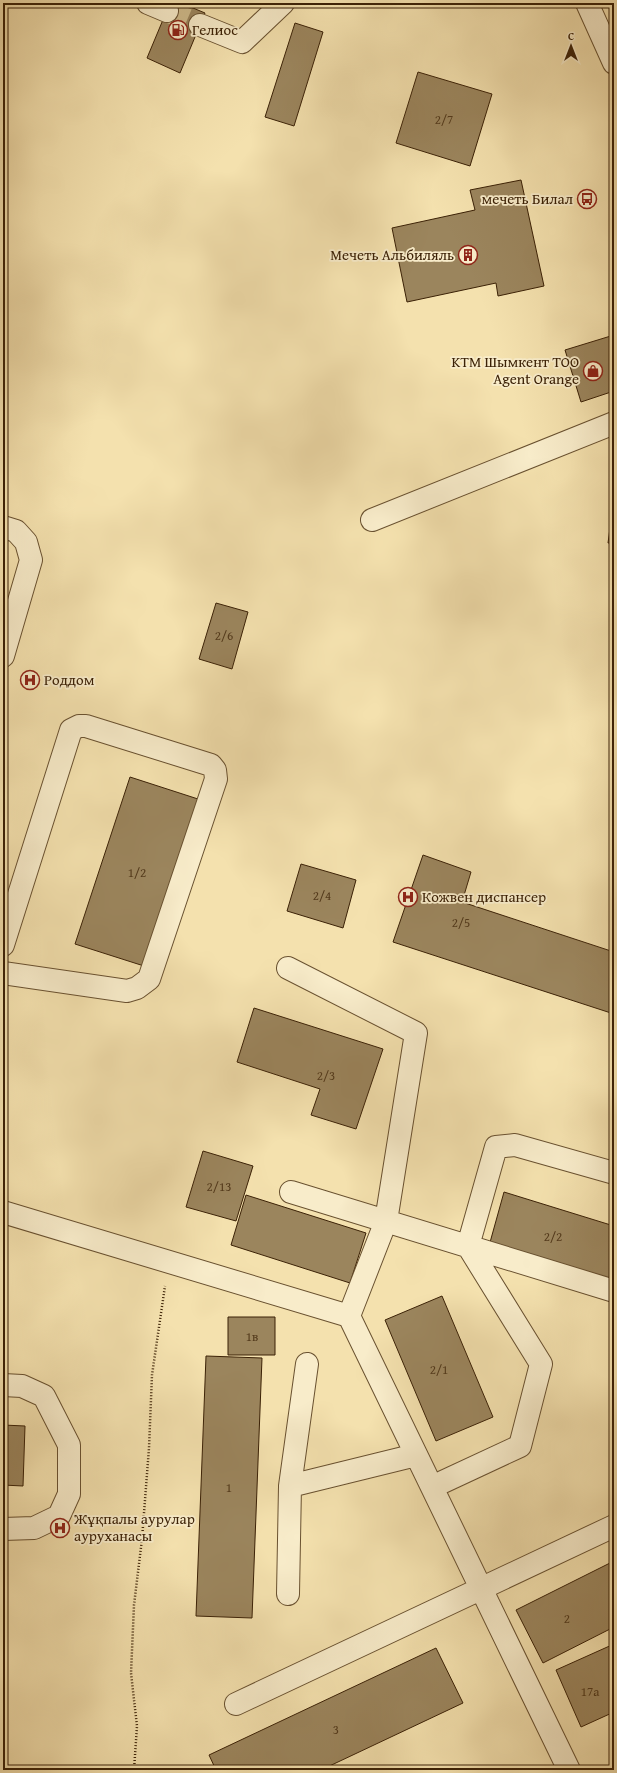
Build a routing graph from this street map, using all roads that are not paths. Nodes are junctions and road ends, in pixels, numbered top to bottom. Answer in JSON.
{"nodes":[{"id":1,"x":283,"y":3,"type":"edge"},
{"id":2,"x":587,"y":3,"type":"edge"},
{"id":3,"x":200,"y":25,"type":"tunnel mouth"},
{"id":4,"x":614,"y":63,"type":"edge"},
{"id":5,"x":614,"y":423,"type":"edge"},
{"id":6,"x":372,"y":520,"type":"dead end"},
{"id":7,"x":3,"y":527,"type":"edge"},
{"id":8,"x":3,"y":656,"type":"edge"},
{"id":9,"x":3,"y":945,"type":"edge"},
{"id":10,"x":288,"y":968,"type":"dead end"},
{"id":11,"x":3,"y":973,"type":"edge"},
{"id":12,"x":614,"y":1173,"type":"edge"},
{"id":13,"x":291,"y":1192,"type":"dead end"},
{"id":14,"x":3,"y":1212,"type":"edge"},
{"id":15,"x":386,"y":1221,"type":"junction"},
{"id":16,"x":468,"y":1246,"type":"junction"},
{"id":17,"x":614,"y":1291,"type":"edge"},
{"id":18,"x":349,"y":1316,"type":"junction"},
{"id":19,"x":307,"y":1364,"type":"dead end"},
{"id":20,"x":3,"y":1385,"type":"edge"},
{"id":21,"x":416,"y":1455,"type":"junction"},
{"id":22,"x":290,"y":1486,"type":"junction"},
{"id":23,"x":432,"y":1487,"type":"junction"},
{"id":24,"x":614,"y":1526,"type":"edge"},
{"id":25,"x":3,"y":1529,"type":"edge"},
{"id":26,"x":481,"y":1588,"type":"junction"},
{"id":27,"x":288,"y":1594,"type":"dead end"},
{"id":28,"x":236,"y":1704,"type":"dead end"},
{"id":29,"x":569,"y":1770,"type":"edge"}],
"edges":[{"from":1,"to":3,"type":"street"},
{"from":2,"to":4,"type":"street"},
{"from":5,"to":6,"type":"street"},
{"from":7,"to":8,"type":"street"},
{"from":9,"to":11,"type":"street"},
{"from":10,"to":15,"type":"street"},
{"from":12,"to":16,"type":"street"},
{"from":13,"to":15,"type":"street"},
{"from":14,"to":18,"type":"street"},
{"from":15,"to":16,"type":"street"},
{"from":15,"to":18,"type":"street"},
{"from":16,"to":17,"type":"street"},
{"from":16,"to":23,"type":"street"},
{"from":18,"to":21,"type":"street"},
{"from":19,"to":22,"type":"street"},
{"from":20,"to":25,"type":"street"},
{"from":21,"to":22,"type":"street"},
{"from":21,"to":23,"type":"street"},
{"from":22,"to":27,"type":"street"},
{"from":23,"to":26,"type":"street"},
{"from":24,"to":26,"type":"street"},
{"from":26,"to":28,"type":"street"},
{"from":26,"to":29,"type":"street"}]}
